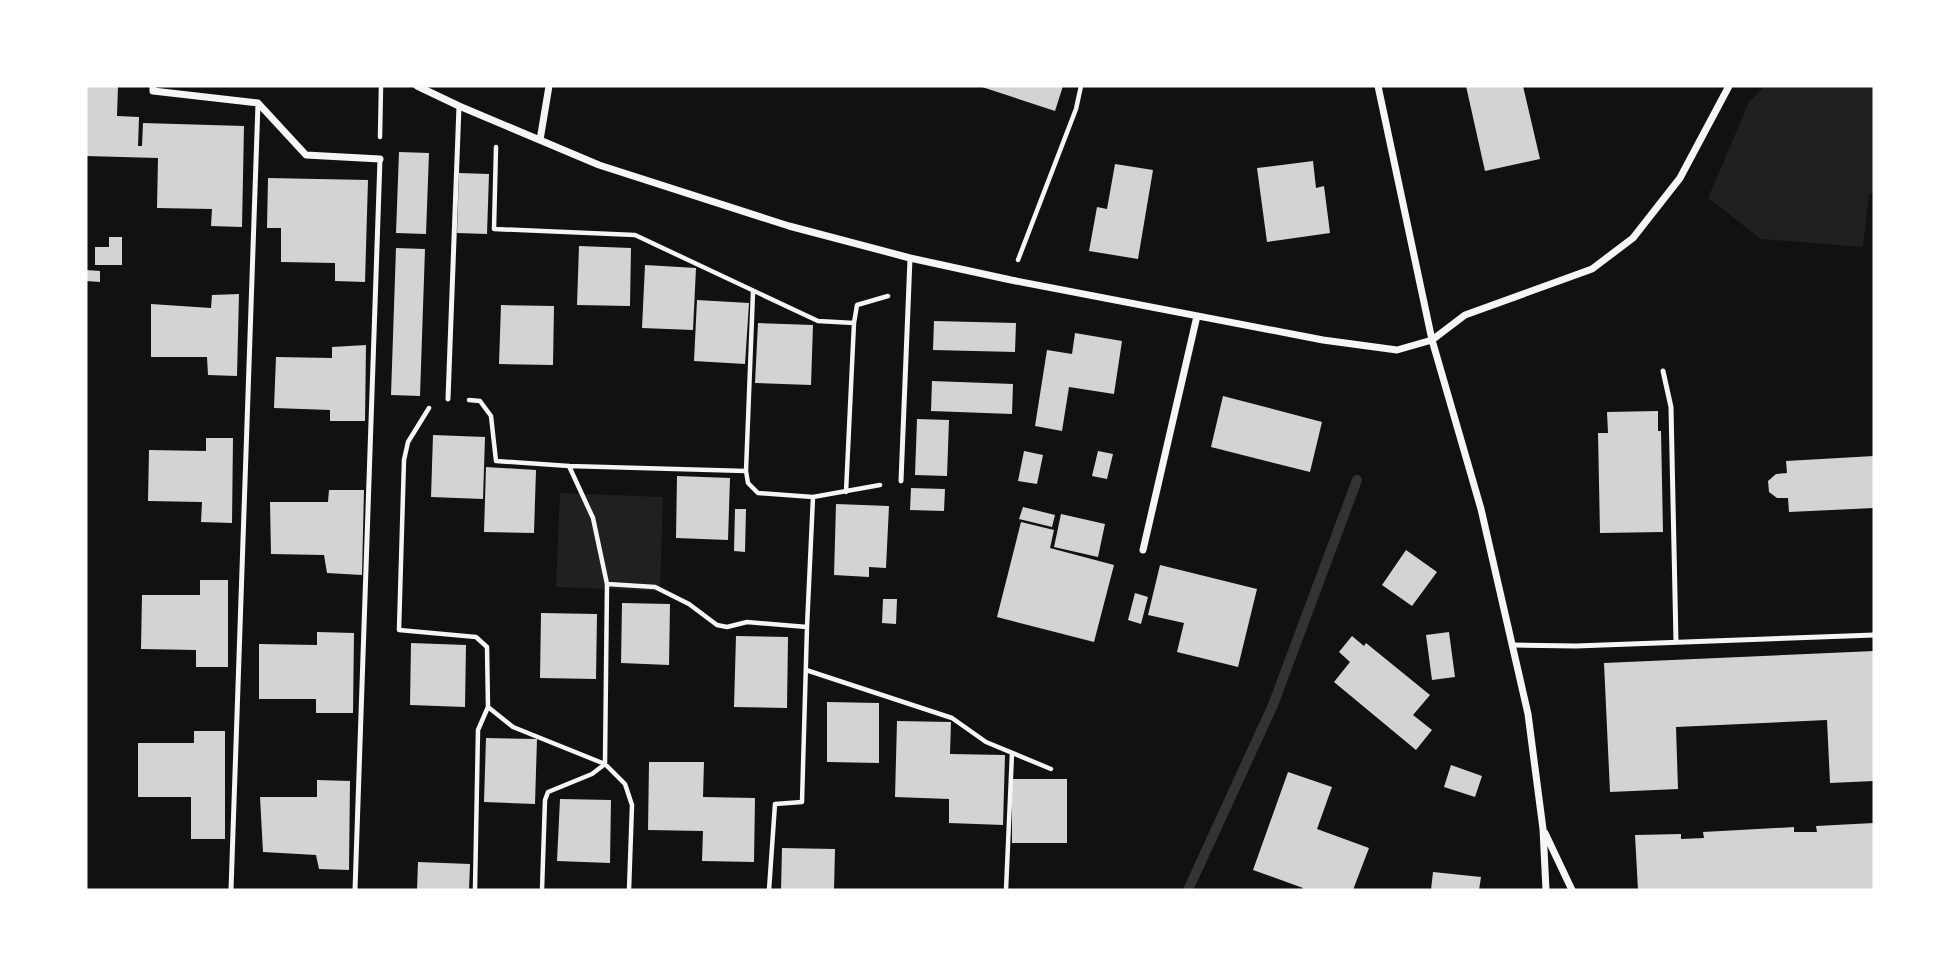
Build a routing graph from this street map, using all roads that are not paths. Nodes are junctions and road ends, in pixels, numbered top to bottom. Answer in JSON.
{"nodes":[{"id":1,"x":153,"y":86,"type":"edge"},
{"id":2,"x":417,"y":86,"type":"edge"},
{"id":3,"x":549,"y":86,"type":"edge"},
{"id":4,"x":1378,"y":86,"type":"edge"},
{"id":5,"x":1728,"y":86,"type":"edge"},
{"id":6,"x":258,"y":103,"type":"junction"},
{"id":7,"x":459,"y":106,"type":"junction"},
{"id":8,"x":540,"y":140,"type":"junction"},
{"id":9,"x":380,"y":159,"type":"joint"},
{"id":10,"x":910,"y":258,"type":"junction"},
{"id":11,"x":1198,"y":316,"type":"junction"},
{"id":12,"x":1432,"y":340,"type":"junction"},
{"id":13,"x":1663,"y":371,"type":"dead end"},
{"id":14,"x":448,"y":399,"type":"road end"},
{"id":15,"x":901,"y":481,"type":"road end"},
{"id":16,"x":1143,"y":550,"type":"dead end"},
{"id":17,"x":1874,"y":635,"type":"edge"},
{"id":18,"x":1676,"y":642,"type":"junction"},
{"id":19,"x":1513,"y":645,"type":"junction"},
{"id":20,"x":1544,"y":829,"type":"junction"},
{"id":21,"x":231,"y":890,"type":"edge"},
{"id":22,"x":355,"y":890,"type":"edge"},
{"id":23,"x":1546,"y":890,"type":"edge"},
{"id":24,"x":1572,"y":890,"type":"edge"}],
"edges":[{"from":1,"to":6,"type":"street"},
{"from":2,"to":7,"type":"street"},
{"from":3,"to":8,"type":"street"},
{"from":4,"to":12,"type":"street"},
{"from":5,"to":12,"type":"street"},
{"from":6,"to":9,"type":"street"},
{"from":6,"to":21,"type":"lane"},
{"from":7,"to":8,"type":"street"},
{"from":7,"to":14,"type":"lane"},
{"from":8,"to":10,"type":"street"},
{"from":9,"to":22,"type":"lane"},
{"from":10,"to":11,"type":"street"},
{"from":10,"to":15,"type":"lane"},
{"from":11,"to":12,"type":"street"},
{"from":11,"to":16,"type":"street"},
{"from":12,"to":19,"type":"street"},
{"from":13,"to":18,"type":"lane"},
{"from":17,"to":18,"type":"lane"},
{"from":18,"to":19,"type":"lane"},
{"from":19,"to":20,"type":"street"},
{"from":20,"to":23,"type":"street"},
{"from":20,"to":24,"type":"street"}]}
